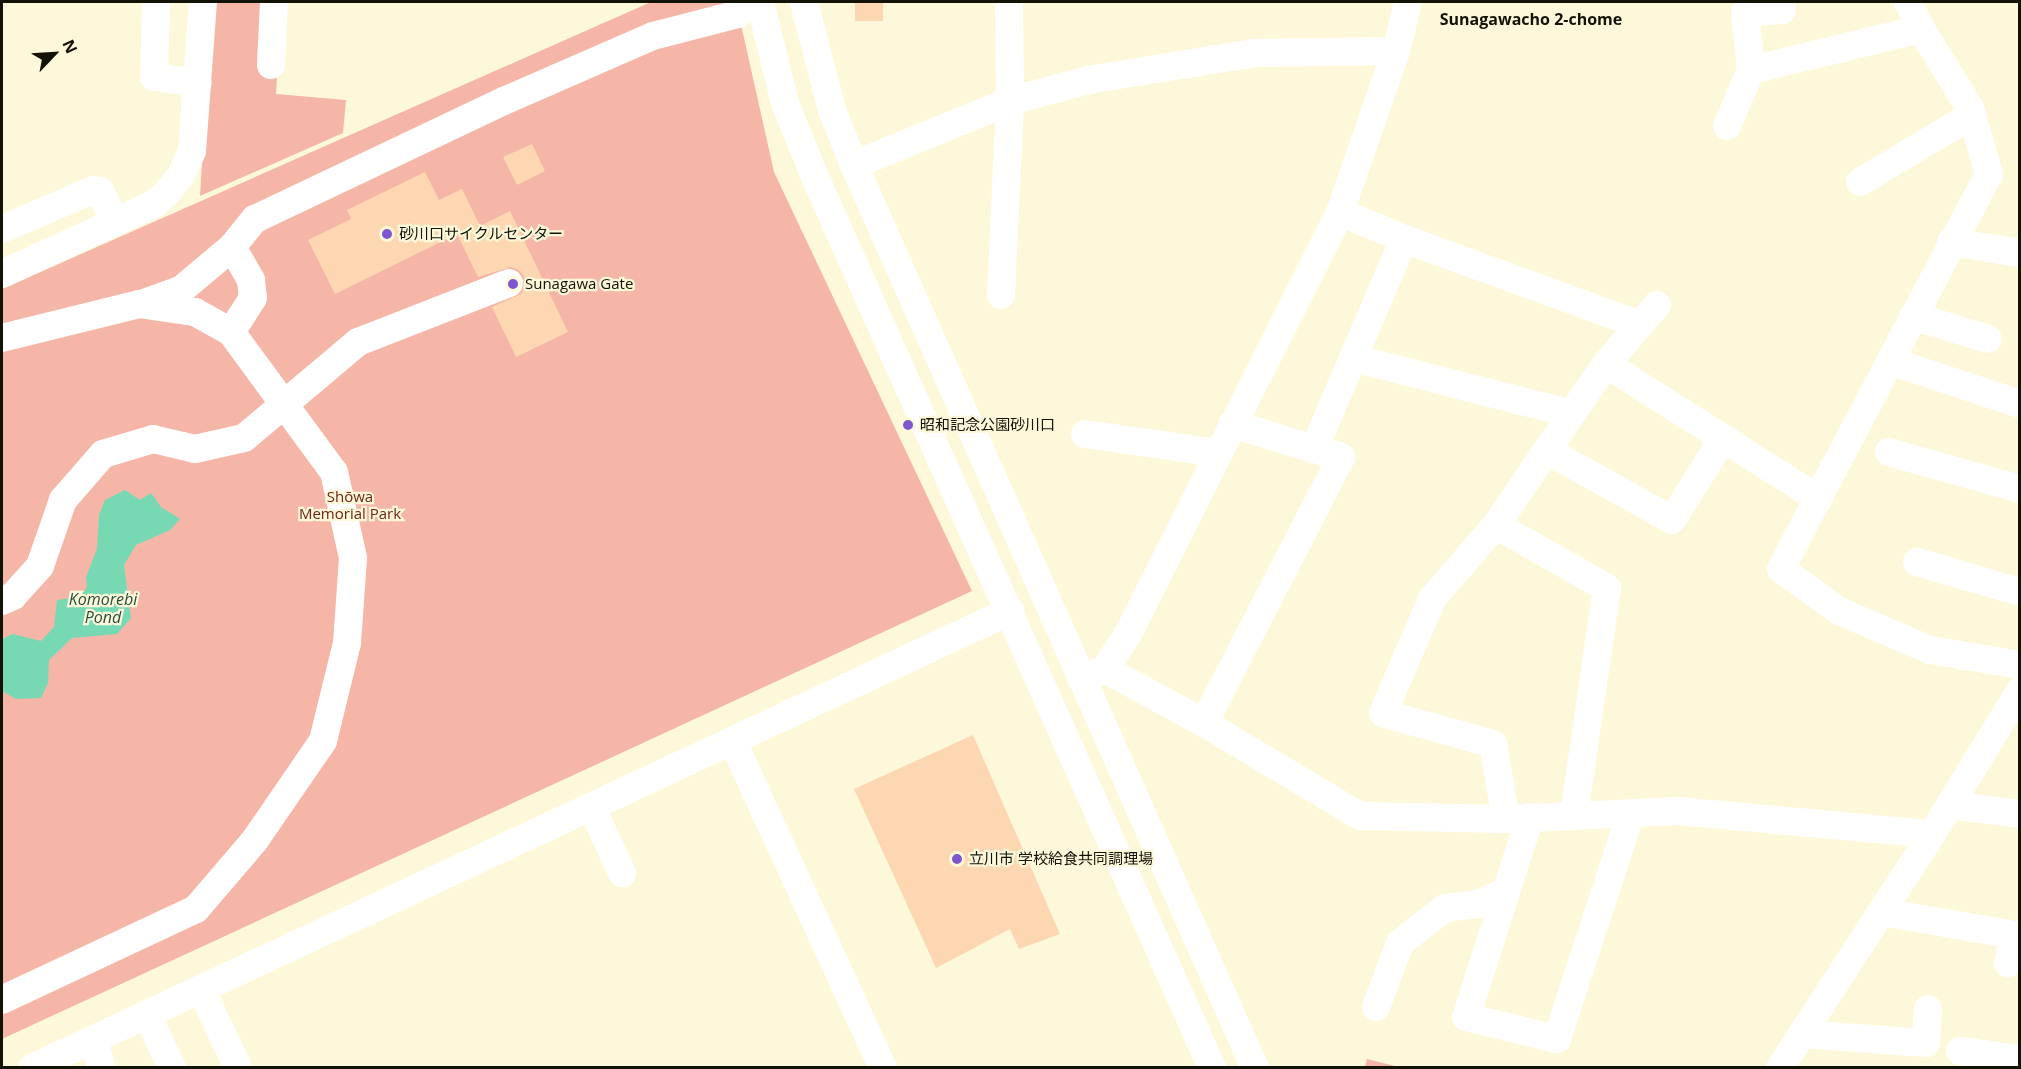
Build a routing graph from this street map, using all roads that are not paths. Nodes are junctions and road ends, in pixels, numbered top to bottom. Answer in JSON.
{"nodes":[{"id":1,"x":156,"y":2,"type":"edge"},
{"id":2,"x":202,"y":2,"type":"edge"},
{"id":3,"x":274,"y":2,"type":"edge"},
{"id":4,"x":804,"y":2,"type":"edge"},
{"id":5,"x":1009,"y":2,"type":"edge"},
{"id":6,"x":1408,"y":2,"type":"edge"},
{"id":7,"x":1781,"y":2,"type":"edge"},
{"id":8,"x":1908,"y":2,"type":"edge"},
{"id":9,"x":749,"y":8,"type":"edge"},
{"id":10,"x":1921,"y":29,"type":"junction"},
{"id":11,"x":1395,"y":51,"type":"junction"},
{"id":12,"x":271,"y":64,"type":"dead end"},
{"id":13,"x":1751,"y":70,"type":"junction"},
{"id":14,"x":198,"y":83,"type":"junction"},
{"id":15,"x":1010,"y":101,"type":"junction"},
{"id":16,"x":1972,"y":115,"type":"junction"},
{"id":17,"x":1727,"y":126,"type":"dead end"},
{"id":18,"x":854,"y":165,"type":"junction"},
{"id":19,"x":1860,"y":182,"type":"dead end"},
{"id":20,"x":1340,"y":212,"type":"junction"},
{"id":21,"x":115,"y":222,"type":"junction"},
{"id":22,"x":2,"y":229,"type":"edge"},
{"id":23,"x":1404,"y":239,"type":"junction"},
{"id":24,"x":1951,"y":242,"type":"junction"},
{"id":25,"x":232,"y":248,"type":"junction"},
{"id":26,"x":2019,"y":253,"type":"edge"},
{"id":27,"x":2,"y":274,"type":"edge"},
{"id":28,"x":509,"y":283,"type":"dead end"},
{"id":29,"x":1001,"y":295,"type":"dead end"},
{"id":30,"x":139,"y":304,"type":"junction"},
{"id":31,"x":1913,"y":316,"type":"junction"},
{"id":32,"x":231,"y":332,"type":"junction"},
{"id":33,"x":2,"y":338,"type":"edge"},
{"id":34,"x":1988,"y":339,"type":"dead end"},
{"id":35,"x":1353,"y":358,"type":"junction"},
{"id":36,"x":1890,"y":361,"type":"junction"},
{"id":37,"x":1606,"y":364,"type":"junction"},
{"id":38,"x":2019,"y":404,"type":"edge"},
{"id":39,"x":1572,"y":414,"type":"junction"},
{"id":40,"x":1232,"y":424,"type":"junction"},
{"id":41,"x":1085,"y":434,"type":"dead end"},
{"id":42,"x":1722,"y":440,"type":"junction"},
{"id":43,"x":1314,"y":449,"type":"junction"},
{"id":44,"x":1548,"y":451,"type":"junction"},
{"id":45,"x":1889,"y":452,"type":"dead end"},
{"id":46,"x":1218,"y":453,"type":"junction"},
{"id":47,"x":2019,"y":489,"type":"edge"},
{"id":48,"x":1818,"y":499,"type":"junction"},
{"id":49,"x":1496,"y":525,"type":"junction"},
{"id":50,"x":1019,"y":535,"type":"junction"},
{"id":51,"x":983,"y":551,"type":"junction"},
{"id":52,"x":1917,"y":562,"type":"dead end"},
{"id":53,"x":2019,"y":592,"type":"edge"},
{"id":54,"x":2,"y":602,"type":"edge"},
{"id":55,"x":1010,"y":611,"type":"junction"},
{"id":56,"x":2019,"y":665,"type":"edge"},
{"id":57,"x":1094,"y":675,"type":"junction"},
{"id":58,"x":2019,"y":691,"type":"edge"},
{"id":59,"x":1204,"y":723,"type":"junction"},
{"id":60,"x":733,"y":742,"type":"junction"},
{"id":61,"x":1950,"y":805,"type":"junction"},
{"id":62,"x":591,"y":808,"type":"junction"},
{"id":63,"x":1631,"y":813,"type":"junction"},
{"id":64,"x":2019,"y":814,"type":"edge"},
{"id":65,"x":1574,"y":815,"type":"junction"},
{"id":66,"x":1518,"y":818,"type":"junction"},
{"id":67,"x":1932,"y":834,"type":"junction"},
{"id":68,"x":622,"y":873,"type":"dead end"},
{"id":69,"x":1505,"y":892,"type":"junction"},
{"id":70,"x":1882,"y":912,"type":"junction"},
{"id":71,"x":2008,"y":963,"type":"dead end"},
{"id":72,"x":201,"y":989,"type":"junction"},
{"id":73,"x":2,"y":1000,"type":"edge"},
{"id":74,"x":1376,"y":1008,"type":"dead end"},
{"id":75,"x":1928,"y":1009,"type":"dead end"},
{"id":76,"x":147,"y":1014,"type":"junction"},
{"id":77,"x":1802,"y":1034,"type":"junction"},
{"id":78,"x":94,"y":1039,"type":"junction"},
{"id":79,"x":1960,"y":1051,"type":"dead end"},
{"id":80,"x":2019,"y":1059,"type":"edge"},
{"id":81,"x":32,"y":1068,"type":"edge"},
{"id":82,"x":101,"y":1068,"type":"edge"},
{"id":83,"x":172,"y":1068,"type":"edge"},
{"id":84,"x":238,"y":1068,"type":"edge"},
{"id":85,"x":883,"y":1068,"type":"edge"},
{"id":86,"x":1212,"y":1068,"type":"edge"},
{"id":87,"x":1255,"y":1068,"type":"edge"},
{"id":88,"x":1780,"y":1068,"type":"edge"}],
"edges":[{"from":1,"to":14,"type":"street"},
{"from":2,"to":14,"type":"street"},
{"from":3,"to":12,"type":"street"},
{"from":4,"to":18,"type":"street"},
{"from":5,"to":15,"type":"street"},
{"from":6,"to":11,"type":"street"},
{"from":7,"to":13,"type":"street"},
{"from":8,"to":10,"type":"street"},
{"from":9,"to":25,"type":"street"},
{"from":9,"to":51,"type":"street"},
{"from":10,"to":13,"type":"street"},
{"from":10,"to":16,"type":"street"},
{"from":11,"to":15,"type":"street"},
{"from":11,"to":20,"type":"street"},
{"from":13,"to":17,"type":"street"},
{"from":14,"to":21,"type":"street"},
{"from":15,"to":18,"type":"street"},
{"from":15,"to":29,"type":"street"},
{"from":16,"to":19,"type":"street"},
{"from":16,"to":24,"type":"street"},
{"from":18,"to":50,"type":"street"},
{"from":20,"to":23,"type":"street"},
{"from":20,"to":40,"type":"street"},
{"from":21,"to":22,"type":"street"},
{"from":21,"to":27,"type":"street"},
{"from":23,"to":35,"type":"street"},
{"from":23,"to":37,"type":"street"},
{"from":24,"to":26,"type":"street"},
{"from":24,"to":31,"type":"street"},
{"from":25,"to":30,"type":"street"},
{"from":25,"to":32,"type":"street"},
{"from":28,"to":54,"type":"street"},
{"from":30,"to":32,"type":"street"},
{"from":30,"to":33,"type":"street"},
{"from":31,"to":34,"type":"street"},
{"from":31,"to":36,"type":"street"},
{"from":32,"to":73,"type":"street"},
{"from":35,"to":39,"type":"street"},
{"from":35,"to":43,"type":"street"},
{"from":36,"to":38,"type":"street"},
{"from":36,"to":48,"type":"street"},
{"from":37,"to":39,"type":"street"},
{"from":37,"to":42,"type":"street"},
{"from":39,"to":44,"type":"street"},
{"from":40,"to":43,"type":"street"},
{"from":40,"to":46,"type":"street"},
{"from":41,"to":46,"type":"street"},
{"from":42,"to":44,"type":"street"},
{"from":42,"to":48,"type":"street"},
{"from":43,"to":59,"type":"street"},
{"from":44,"to":49,"type":"street"},
{"from":45,"to":47,"type":"street"},
{"from":46,"to":57,"type":"street"},
{"from":48,"to":56,"type":"street"},
{"from":49,"to":65,"type":"street"},
{"from":49,"to":66,"type":"street"},
{"from":50,"to":51,"type":"street"},
{"from":50,"to":57,"type":"street"},
{"from":51,"to":55,"type":"street"},
{"from":52,"to":53,"type":"street"},
{"from":55,"to":60,"type":"street"},
{"from":55,"to":86,"type":"street"},
{"from":57,"to":59,"type":"street"},
{"from":57,"to":87,"type":"street"},
{"from":58,"to":61,"type":"street"},
{"from":59,"to":66,"type":"street"},
{"from":60,"to":62,"type":"street"},
{"from":60,"to":85,"type":"street"},
{"from":61,"to":64,"type":"street"},
{"from":61,"to":67,"type":"street"},
{"from":62,"to":68,"type":"street"},
{"from":62,"to":72,"type":"street"},
{"from":63,"to":65,"type":"street"},
{"from":63,"to":67,"type":"street"},
{"from":63,"to":69,"type":"street"},
{"from":65,"to":66,"type":"street"},
{"from":66,"to":69,"type":"street"},
{"from":67,"to":70,"type":"street"},
{"from":69,"to":74,"type":"street"},
{"from":70,"to":71,"type":"street"},
{"from":70,"to":77,"type":"street"},
{"from":72,"to":76,"type":"street"},
{"from":72,"to":84,"type":"street"},
{"from":75,"to":77,"type":"street"},
{"from":76,"to":78,"type":"street"},
{"from":76,"to":83,"type":"street"},
{"from":77,"to":88,"type":"street"},
{"from":78,"to":81,"type":"street"},
{"from":78,"to":82,"type":"street"},
{"from":79,"to":80,"type":"street"}]}
